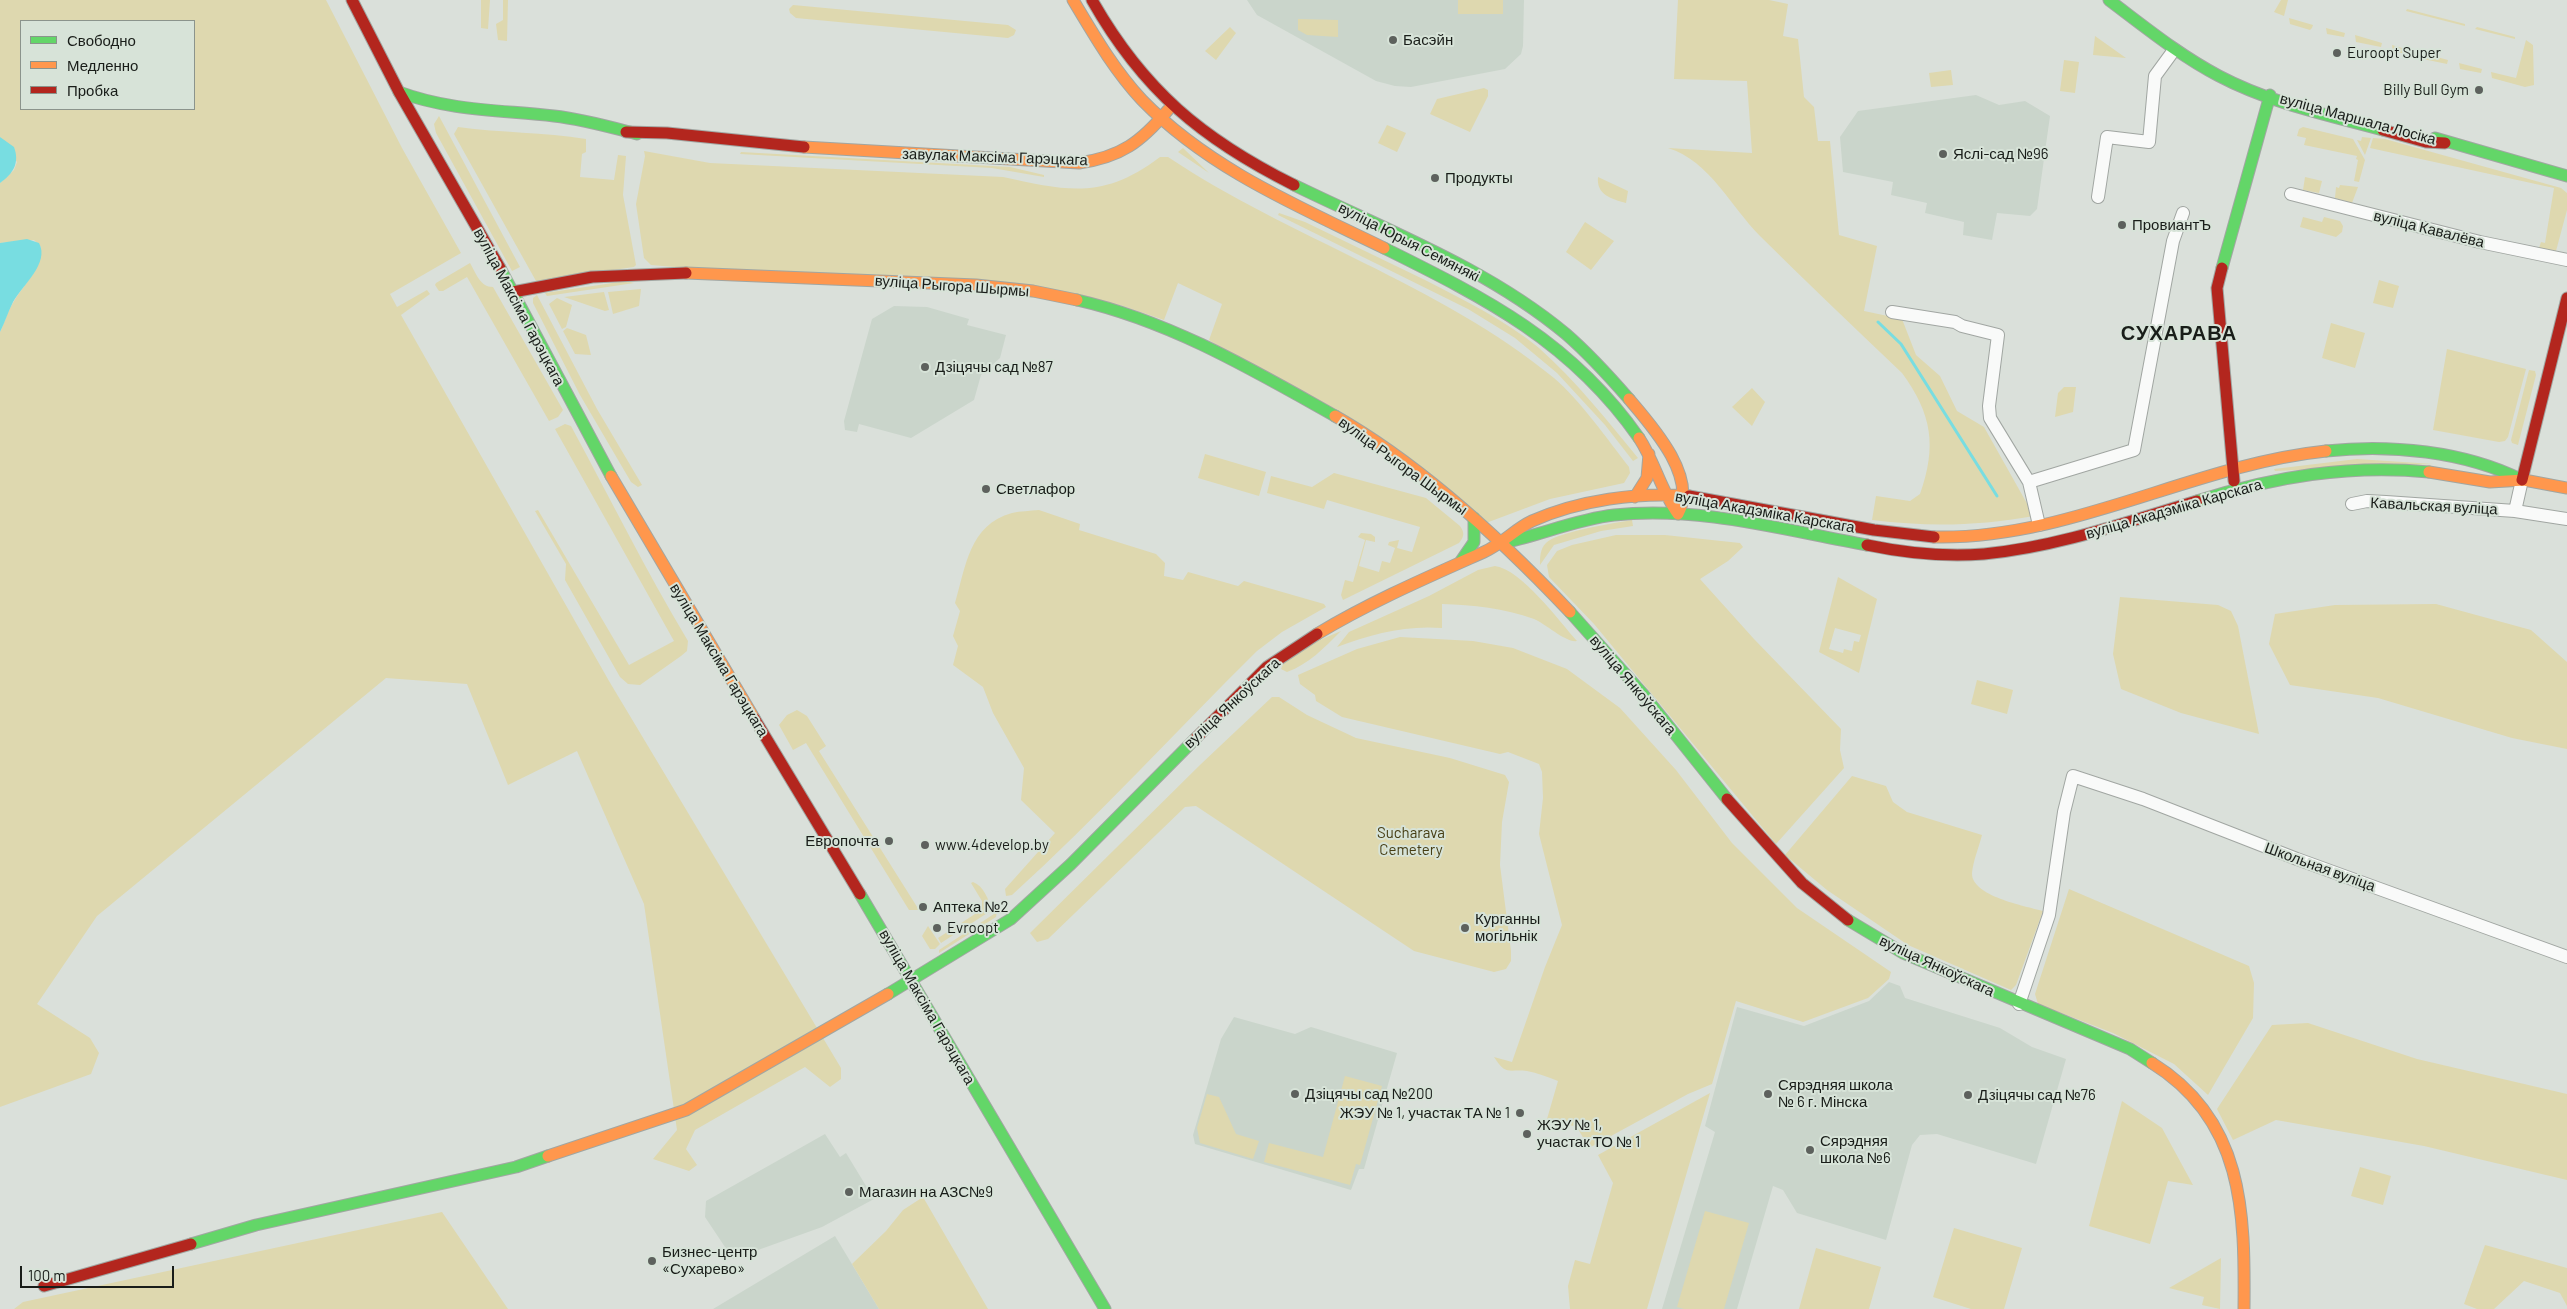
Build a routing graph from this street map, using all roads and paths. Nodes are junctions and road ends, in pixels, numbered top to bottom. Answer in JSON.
{"nodes":[{"id":1,"x":352,"y":0,"type":"edge"},
{"id":2,"x":1073,"y":0,"type":"edge"},
{"id":3,"x":1092,"y":0,"type":"edge"},
{"id":4,"x":2109,"y":0,"type":"edge"},
{"id":5,"x":2174,"y":50,"type":"junction"},
{"id":6,"x":399,"y":92,"type":"junction"},
{"id":7,"x":2270,"y":95,"type":"junction"},
{"id":8,"x":1172,"y":106,"type":"junction"},
{"id":9,"x":446,"y":108,"type":"junction"},
{"id":10,"x":1160,"y":119,"type":"junction"},
{"id":11,"x":427,"y":139,"type":"junction"},
{"id":12,"x":2567,"y":176,"type":"edge"},
{"id":13,"x":2291,"y":194,"type":"dead end"},
{"id":14,"x":2098,"y":197,"type":"dead end"},
{"id":15,"x":2183,"y":213,"type":"dead end"},
{"id":16,"x":2567,"y":260,"type":"edge"},
{"id":17,"x":513,"y":292,"type":"junction"},
{"id":18,"x":2567,"y":298,"type":"edge"},
{"id":19,"x":1892,"y":312,"type":"dead end"},
{"id":20,"x":1648,"y":451,"type":"junction"},
{"id":21,"x":2233,"y":471,"type":"junction"},
{"id":22,"x":2522,"y":480,"type":"junction"},
{"id":23,"x":2029,"y":482,"type":"junction"},
{"id":24,"x":2567,"y":488,"type":"edge"},
{"id":25,"x":2235,"y":489,"type":"junction"},
{"id":26,"x":1666,"y":495,"type":"junction"},
{"id":27,"x":1685,"y":496,"type":"junction"},
{"id":28,"x":1635,"y":497,"type":"junction"},
{"id":29,"x":2352,"y":504,"type":"dead end"},
{"id":30,"x":2516,"y":511,"type":"junction"},
{"id":31,"x":1678,"y":514,"type":"junction"},
{"id":32,"x":1474,"y":518,"type":"junction"},
{"id":33,"x":2567,"y":519,"type":"edge"},
{"id":34,"x":2039,"y":526,"type":"junction"},
{"id":35,"x":1542,"y":534,"type":"junction"},
{"id":36,"x":1502,"y":543,"type":"junction"},
{"id":37,"x":1460,"y":562,"type":"junction"},
{"id":38,"x":1531,"y":572,"type":"junction"},
{"id":39,"x":2567,"y":957,"type":"edge"},
{"id":40,"x":912,"y":980,"type":"junction"},
{"id":41,"x":2019,"y":1004,"type":"junction"},
{"id":42,"x":44,"y":1286,"type":"dead end"},
{"id":43,"x":1105,"y":1309,"type":"edge"},
{"id":44,"x":2244,"y":1309,"type":"edge"}],
"edges":[{"from":1,"to":6,"type":"main road","name":"вуліца Максіма Гарэцкага"},
{"from":2,"to":10,"type":"main road","name":"вуліца Юрыя Семянякі"},
{"from":3,"to":8,"type":"main road","name":"вуліца Юрыя Семянякі"},
{"from":4,"to":5,"type":"main road","name":"вуліца Маршала Лосіка"},
{"from":5,"to":7,"type":"main road","name":"вуліца Маршала Лосіка"},
{"from":5,"to":14,"type":"street"},
{"from":6,"to":9,"type":"main road"},
{"from":6,"to":11,"type":"main road","name":"вуліца Максіма Гарэцкага"},
{"from":7,"to":12,"type":"main road","name":"вуліца Маршала Лосіка"},
{"from":7,"to":21,"type":"main road"},
{"from":8,"to":10,"type":"main road","name":"завулак Максіма Гарэцкага"},
{"from":8,"to":27,"type":"main road","name":"вуліца Юрыя Семянякі"},
{"from":9,"to":10,"type":"main road","name":"завулак Максіма Гарэцкага"},
{"from":9,"to":11,"type":"main road"},
{"from":10,"to":20,"type":"main road","name":"вуліца Юрыя Семянякі"},
{"from":11,"to":17,"type":"main road","name":"вуліца Максіма Гарэцкага"},
{"from":13,"to":16,"type":"street","name":"вуліца Кавалёва"},
{"from":15,"to":23,"type":"street"},
{"from":17,"to":32,"type":"main road","name":"вуліца Рыгора Шырмы"},
{"from":17,"to":40,"type":"main road","name":"вуліца Максіма Гарэцкага"},
{"from":18,"to":22,"type":"main road"},
{"from":19,"to":23,"type":"street"},
{"from":20,"to":26,"type":"main road","name":"вуліца Юрыя Семянякі"},
{"from":20,"to":28,"type":"main road"},
{"from":21,"to":22,"type":"main road","name":"вуліца Акадэміка Карскага"},
{"from":21,"to":25,"type":"main road"},
{"from":21,"to":34,"type":"main road","name":"вуліца Акадэміка Карскага"},
{"from":22,"to":24,"type":"main road","name":"вуліца Акадэміка Карскага"},
{"from":22,"to":25,"type":"main road","name":"вуліца Акадэміка Карскага"},
{"from":22,"to":30,"type":"street","name":"Кавальская вуліца"},
{"from":23,"to":34,"type":"street"},
{"from":25,"to":31,"type":"main road","name":"вуліца Акадэміка Карскага"},
{"from":26,"to":27,"type":"main road","name":"вуліца Акадэміка Карскага"},
{"from":26,"to":28,"type":"main road","name":"вуліца Акадэміка Карскага"},
{"from":26,"to":31,"type":"main road","name":"вуліца Юрыя Семянякі"},
{"from":27,"to":31,"type":"main road"},
{"from":27,"to":34,"type":"main road","name":"вуліца Акадэміка Карскага"},
{"from":28,"to":36,"type":"main road","name":"вуліца Акадэміка Карскага"},
{"from":29,"to":30,"type":"street","name":"Кавальская вуліца"},
{"from":30,"to":33,"type":"street","name":"Кавальская вуліца"},
{"from":31,"to":35,"type":"main road","name":"вуліца Акадэміка Карскага"},
{"from":32,"to":36,"type":"main road","name":"вуліца Рыгора Шырмы"},
{"from":32,"to":37,"type":"main road"},
{"from":35,"to":36,"type":"main road","name":"вуліца Акадэміка Карскага"},
{"from":35,"to":38,"type":"main road"},
{"from":36,"to":37,"type":"main road","name":"вуліца Янкоўскага"},
{"from":36,"to":38,"type":"main road","name":"вуліца Янкоўскага"},
{"from":37,"to":40,"type":"main road","name":"вуліца Янкоўскага"},
{"from":38,"to":41,"type":"main road","name":"вуліца Янкоўскага"},
{"from":39,"to":41,"type":"street","name":"Школьная вуліца"},
{"from":40,"to":42,"type":"main road","name":"вуліца Янкоўскага"},
{"from":40,"to":43,"type":"main road","name":"вуліца Максіма Гарэцкага"},
{"from":41,"to":44,"type":"main road","name":"вуліца Янкоўскага"}]}
